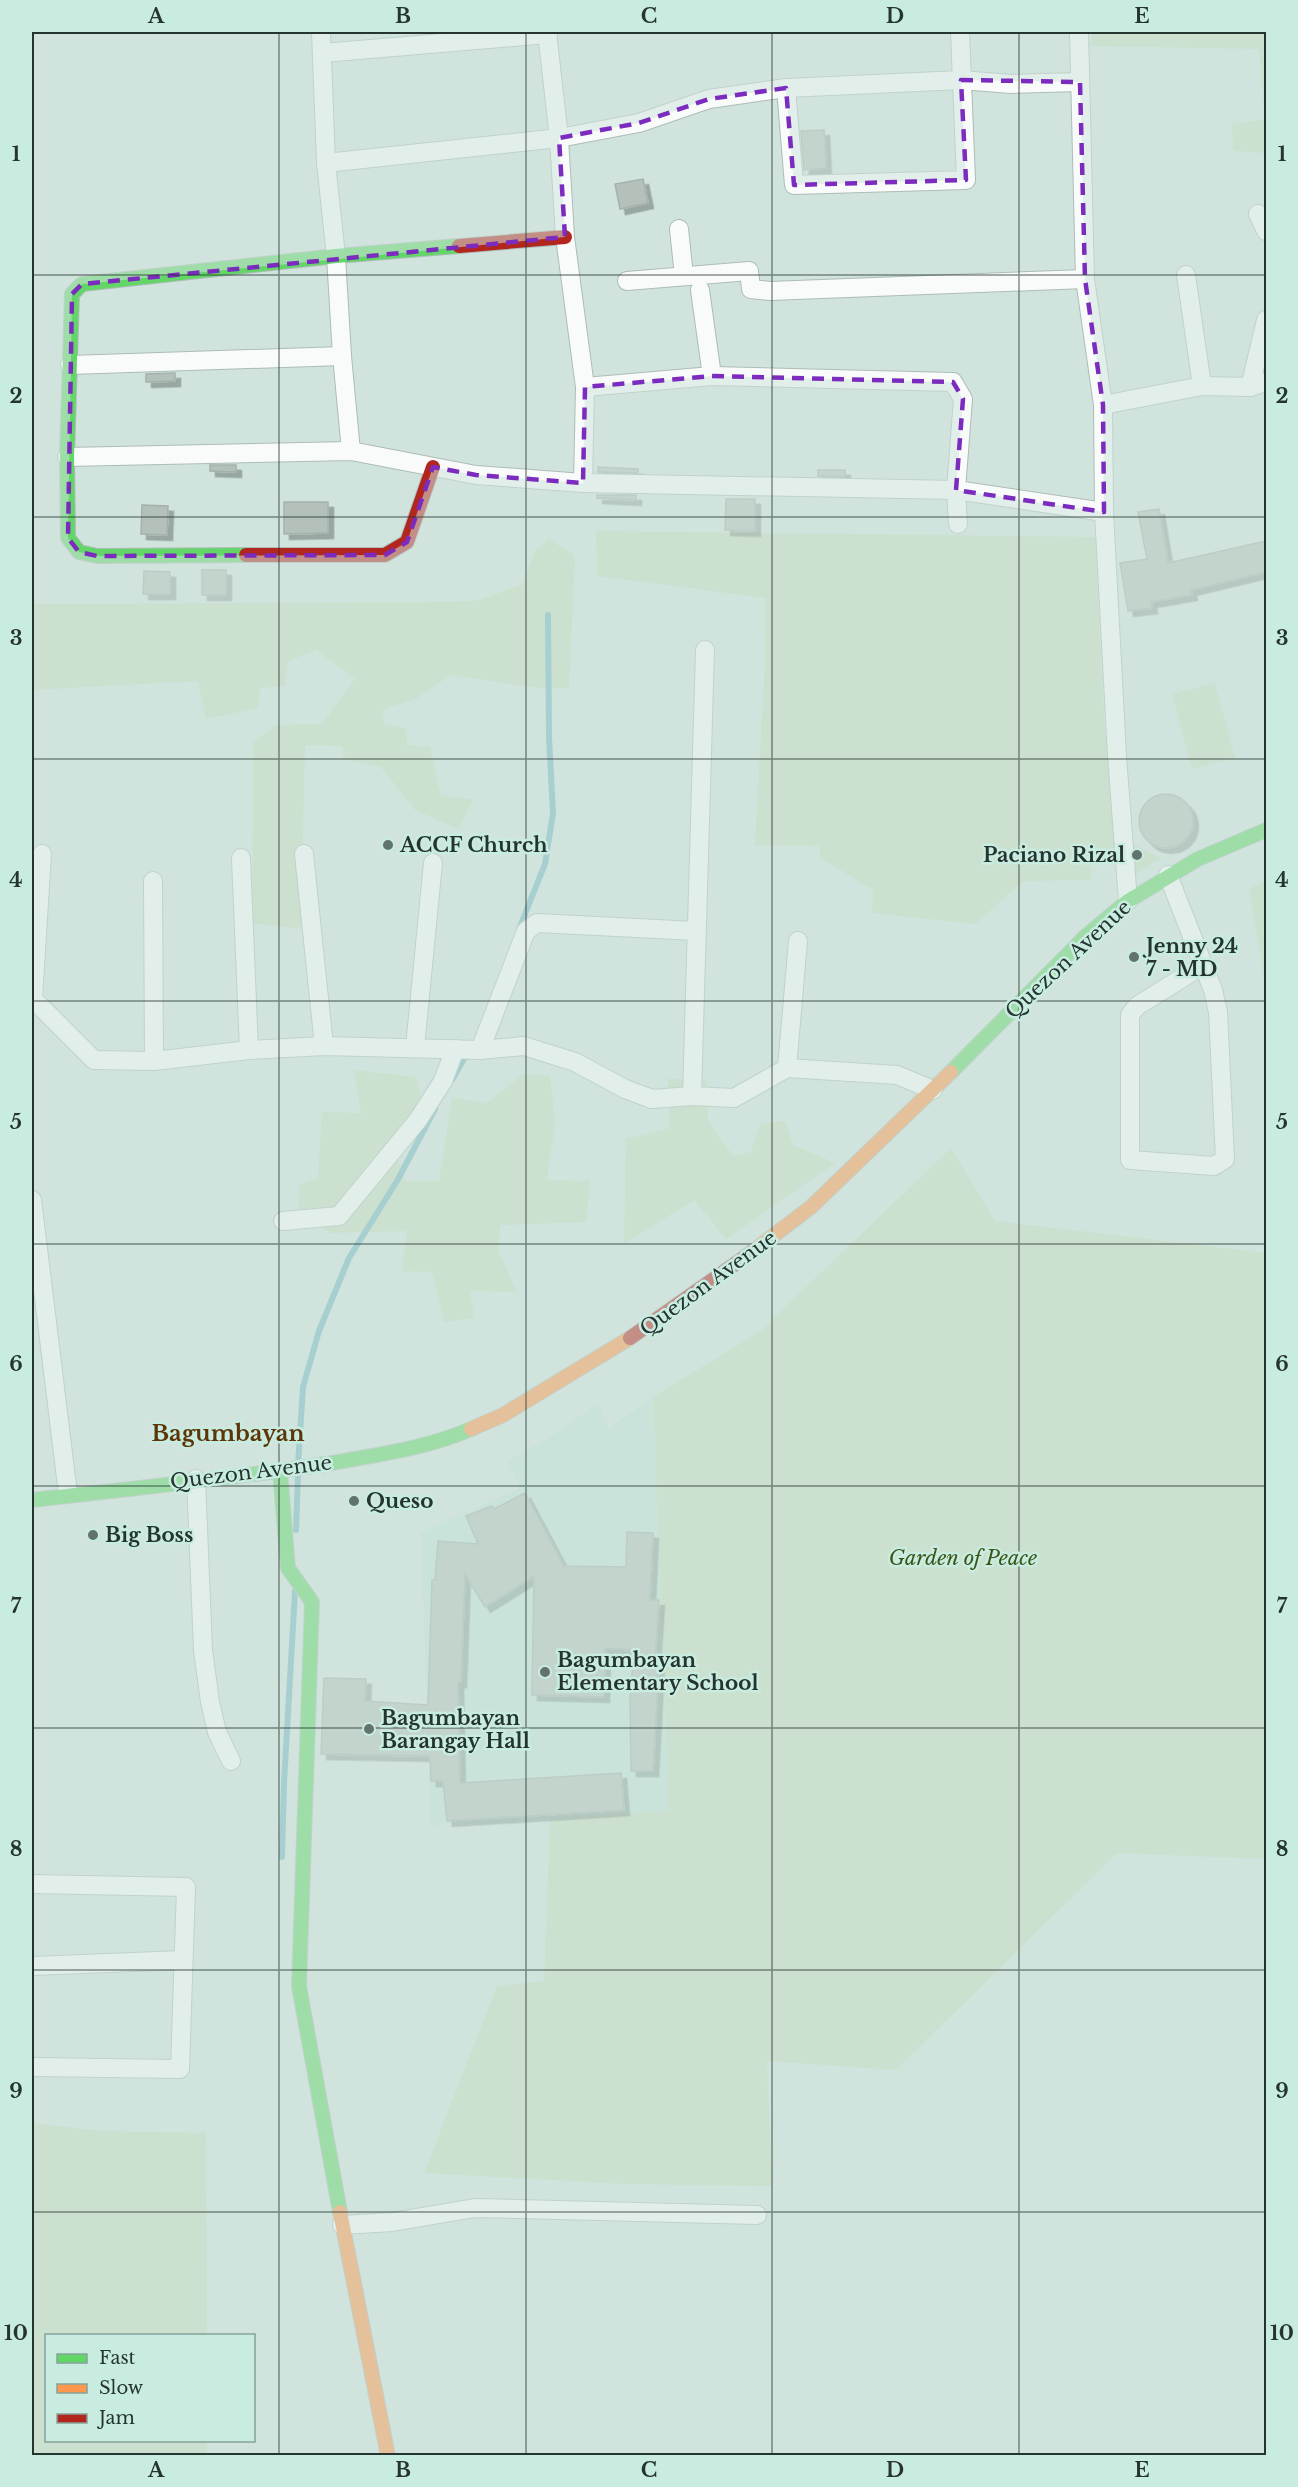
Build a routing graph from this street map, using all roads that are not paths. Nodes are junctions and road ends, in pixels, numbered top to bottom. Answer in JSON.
{"nodes":[{"id":1,"x":321,"y":32,"type":"edge"},
{"id":2,"x":960,"y":32,"type":"edge"},
{"id":3,"x":1079,"y":32,"type":"edge"},
{"id":4,"x":547,"y":33,"type":"edge"},
{"id":5,"x":323,"y":53,"type":"junction"},
{"id":6,"x":961,"y":80,"type":"junction"},
{"id":7,"x":1080,"y":82,"type":"junction"},
{"id":8,"x":786,"y":88,"type":"junction"},
{"id":9,"x":559,"y":138,"type":"junction"},
{"id":10,"x":326,"y":163,"type":"junction"},
{"id":11,"x":1258,"y":214,"type":"dead end"},
{"id":12,"x":680,"y":230,"type":"dead end"},
{"id":13,"x":1266,"y":231,"type":"edge"},
{"id":14,"x":566,"y":237,"type":"junction"},
{"id":15,"x":336,"y":256,"type":"junction"},
{"id":16,"x":1186,"y":275,"type":"dead end"},
{"id":17,"x":684,"y":276,"type":"junction"},
{"id":18,"x":1085,"y":279,"type":"junction"},
{"id":19,"x":627,"y":281,"type":"dead end"},
{"id":20,"x":700,"y":290,"type":"dead end"},
{"id":21,"x":1266,"y":320,"type":"edge"},
{"id":22,"x":342,"y":356,"type":"junction"},
{"id":23,"x":70,"y":364,"type":"junction"},
{"id":24,"x":712,"y":376,"type":"junction"},
{"id":25,"x":1258,"y":385,"type":"edge"},
{"id":26,"x":1202,"y":386,"type":"junction"},
{"id":27,"x":585,"y":387,"type":"junction"},
{"id":28,"x":1103,"y":405,"type":"junction"},
{"id":29,"x":351,"y":451,"type":"junction"},
{"id":30,"x":67,"y":457,"type":"junction"},
{"id":31,"x":433,"y":467,"type":"junction"},
{"id":32,"x":583,"y":483,"type":"junction"},
{"id":33,"x":956,"y":490,"type":"junction"},
{"id":34,"x":1104,"y":512,"type":"junction"},
{"id":35,"x":958,"y":524,"type":"dead end"},
{"id":36,"x":705,"y":650,"type":"dead end"},
{"id":37,"x":1266,"y":830,"type":"edge"},
{"id":38,"x":42,"y":854,"type":"dead end"},
{"id":39,"x":304,"y":854,"type":"dead end"},
{"id":40,"x":241,"y":858,"type":"dead end"},
{"id":41,"x":433,"y":863,"type":"dead end"},
{"id":42,"x":1168,"y":875,"type":"junction"},
{"id":43,"x":153,"y":881,"type":"dead end"},
{"id":44,"x":1128,"y":901,"type":"junction"},
{"id":45,"x":696,"y":931,"type":"junction"},
{"id":46,"x":798,"y":941,"type":"dead end"},
{"id":47,"x":1203,"y":965,"type":"junction"},
{"id":48,"x":32,"y":999,"type":"edge"},
{"id":49,"x":324,"y":1046,"type":"junction"},
{"id":50,"x":415,"y":1047,"type":"junction"},
{"id":51,"x":455,"y":1049,"type":"junction"},
{"id":52,"x":249,"y":1050,"type":"junction"},
{"id":53,"x":480,"y":1050,"type":"junction"},
{"id":54,"x":154,"y":1061,"type":"junction"},
{"id":55,"x":787,"y":1068,"type":"junction"},
{"id":56,"x":933,"y":1090,"type":"junction"},
{"id":57,"x":692,"y":1096,"type":"junction"},
{"id":58,"x":32,"y":1210,"type":"edge"},
{"id":59,"x":283,"y":1221,"type":"dead end"},
{"id":60,"x":280,"y":1471,"type":"junction"},
{"id":61,"x":196,"y":1479,"type":"junction"},
{"id":62,"x":68,"y":1494,"type":"junction"},
{"id":63,"x":32,"y":1500,"type":"edge"},
{"id":64,"x":231,"y":1761,"type":"dead end"},
{"id":65,"x":32,"y":1884,"type":"edge"},
{"id":66,"x":183,"y":1960,"type":"junction"},
{"id":67,"x":32,"y":1966,"type":"edge"},
{"id":68,"x":32,"y":2067,"type":"edge"},
{"id":69,"x":757,"y":2216,"type":"dead end"},
{"id":70,"x":342,"y":2225,"type":"junction"},
{"id":71,"x":388,"y":2456,"type":"edge"}],
"edges":[{"from":1,"to":5,"type":"street"},
{"from":2,"to":6,"type":"street"},
{"from":3,"to":7,"type":"street"},
{"from":4,"to":5,"type":"street"},
{"from":4,"to":9,"type":"street"},
{"from":5,"to":10,"type":"street"},
{"from":6,"to":7,"type":"street"},
{"from":6,"to":8,"type":"street"},
{"from":6,"to":8,"type":"street"},
{"from":7,"to":18,"type":"street"},
{"from":8,"to":9,"type":"street"},
{"from":9,"to":10,"type":"street"},
{"from":9,"to":14,"type":"street"},
{"from":10,"to":15,"type":"street"},
{"from":11,"to":13,"type":"street"},
{"from":12,"to":17,"type":"street"},
{"from":14,"to":15,"type":"street"},
{"from":14,"to":27,"type":"street"},
{"from":15,"to":22,"type":"street"},
{"from":15,"to":23,"type":"street"},
{"from":16,"to":26,"type":"street"},
{"from":17,"to":18,"type":"street"},
{"from":17,"to":19,"type":"street"},
{"from":18,"to":28,"type":"street"},
{"from":20,"to":24,"type":"street"},
{"from":21,"to":25,"type":"street"},
{"from":22,"to":23,"type":"street"},
{"from":22,"to":29,"type":"street"},
{"from":23,"to":30,"type":"street"},
{"from":24,"to":27,"type":"street"},
{"from":24,"to":33,"type":"street"},
{"from":25,"to":26,"type":"street"},
{"from":26,"to":28,"type":"street"},
{"from":27,"to":32,"type":"street"},
{"from":28,"to":34,"type":"street"},
{"from":29,"to":30,"type":"street"},
{"from":29,"to":31,"type":"street"},
{"from":30,"to":31,"type":"street"},
{"from":31,"to":32,"type":"street"},
{"from":32,"to":33,"type":"street"},
{"from":33,"to":34,"type":"street"},
{"from":33,"to":35,"type":"street"},
{"from":34,"to":44,"type":"street"},
{"from":36,"to":45,"type":"street"},
{"from":37,"to":42,"type":"street","name":"Quezon Avenue"},
{"from":38,"to":48,"type":"street"},
{"from":39,"to":49,"type":"street"},
{"from":40,"to":52,"type":"street"},
{"from":41,"to":50,"type":"street"},
{"from":42,"to":44,"type":"street","name":"Quezon Avenue"},
{"from":42,"to":47,"type":"street"},
{"from":43,"to":54,"type":"street"},
{"from":44,"to":56,"type":"street","name":"Quezon Avenue"},
{"from":45,"to":53,"type":"street"},
{"from":45,"to":57,"type":"street"},
{"from":46,"to":55,"type":"street"},
{"from":47,"to":47,"type":"street"},
{"from":48,"to":54,"type":"street"},
{"from":49,"to":50,"type":"street"},
{"from":49,"to":52,"type":"street"},
{"from":50,"to":51,"type":"street"},
{"from":51,"to":53,"type":"street"},
{"from":51,"to":59,"type":"street"},
{"from":52,"to":54,"type":"street"},
{"from":53,"to":57,"type":"street"},
{"from":55,"to":56,"type":"street"},
{"from":55,"to":57,"type":"street"},
{"from":56,"to":60,"type":"street","name":"Quezon Avenue"},
{"from":58,"to":62,"type":"street"},
{"from":60,"to":61,"type":"street","name":"Quezon Avenue"},
{"from":60,"to":70,"type":"street"},
{"from":61,"to":62,"type":"street","name":"Quezon Avenue"},
{"from":61,"to":64,"type":"street"},
{"from":62,"to":63,"type":"street","name":"Quezon Avenue"},
{"from":65,"to":66,"type":"street"},
{"from":66,"to":67,"type":"street"},
{"from":66,"to":68,"type":"street"},
{"from":69,"to":70,"type":"street"},
{"from":70,"to":71,"type":"street"}]}
